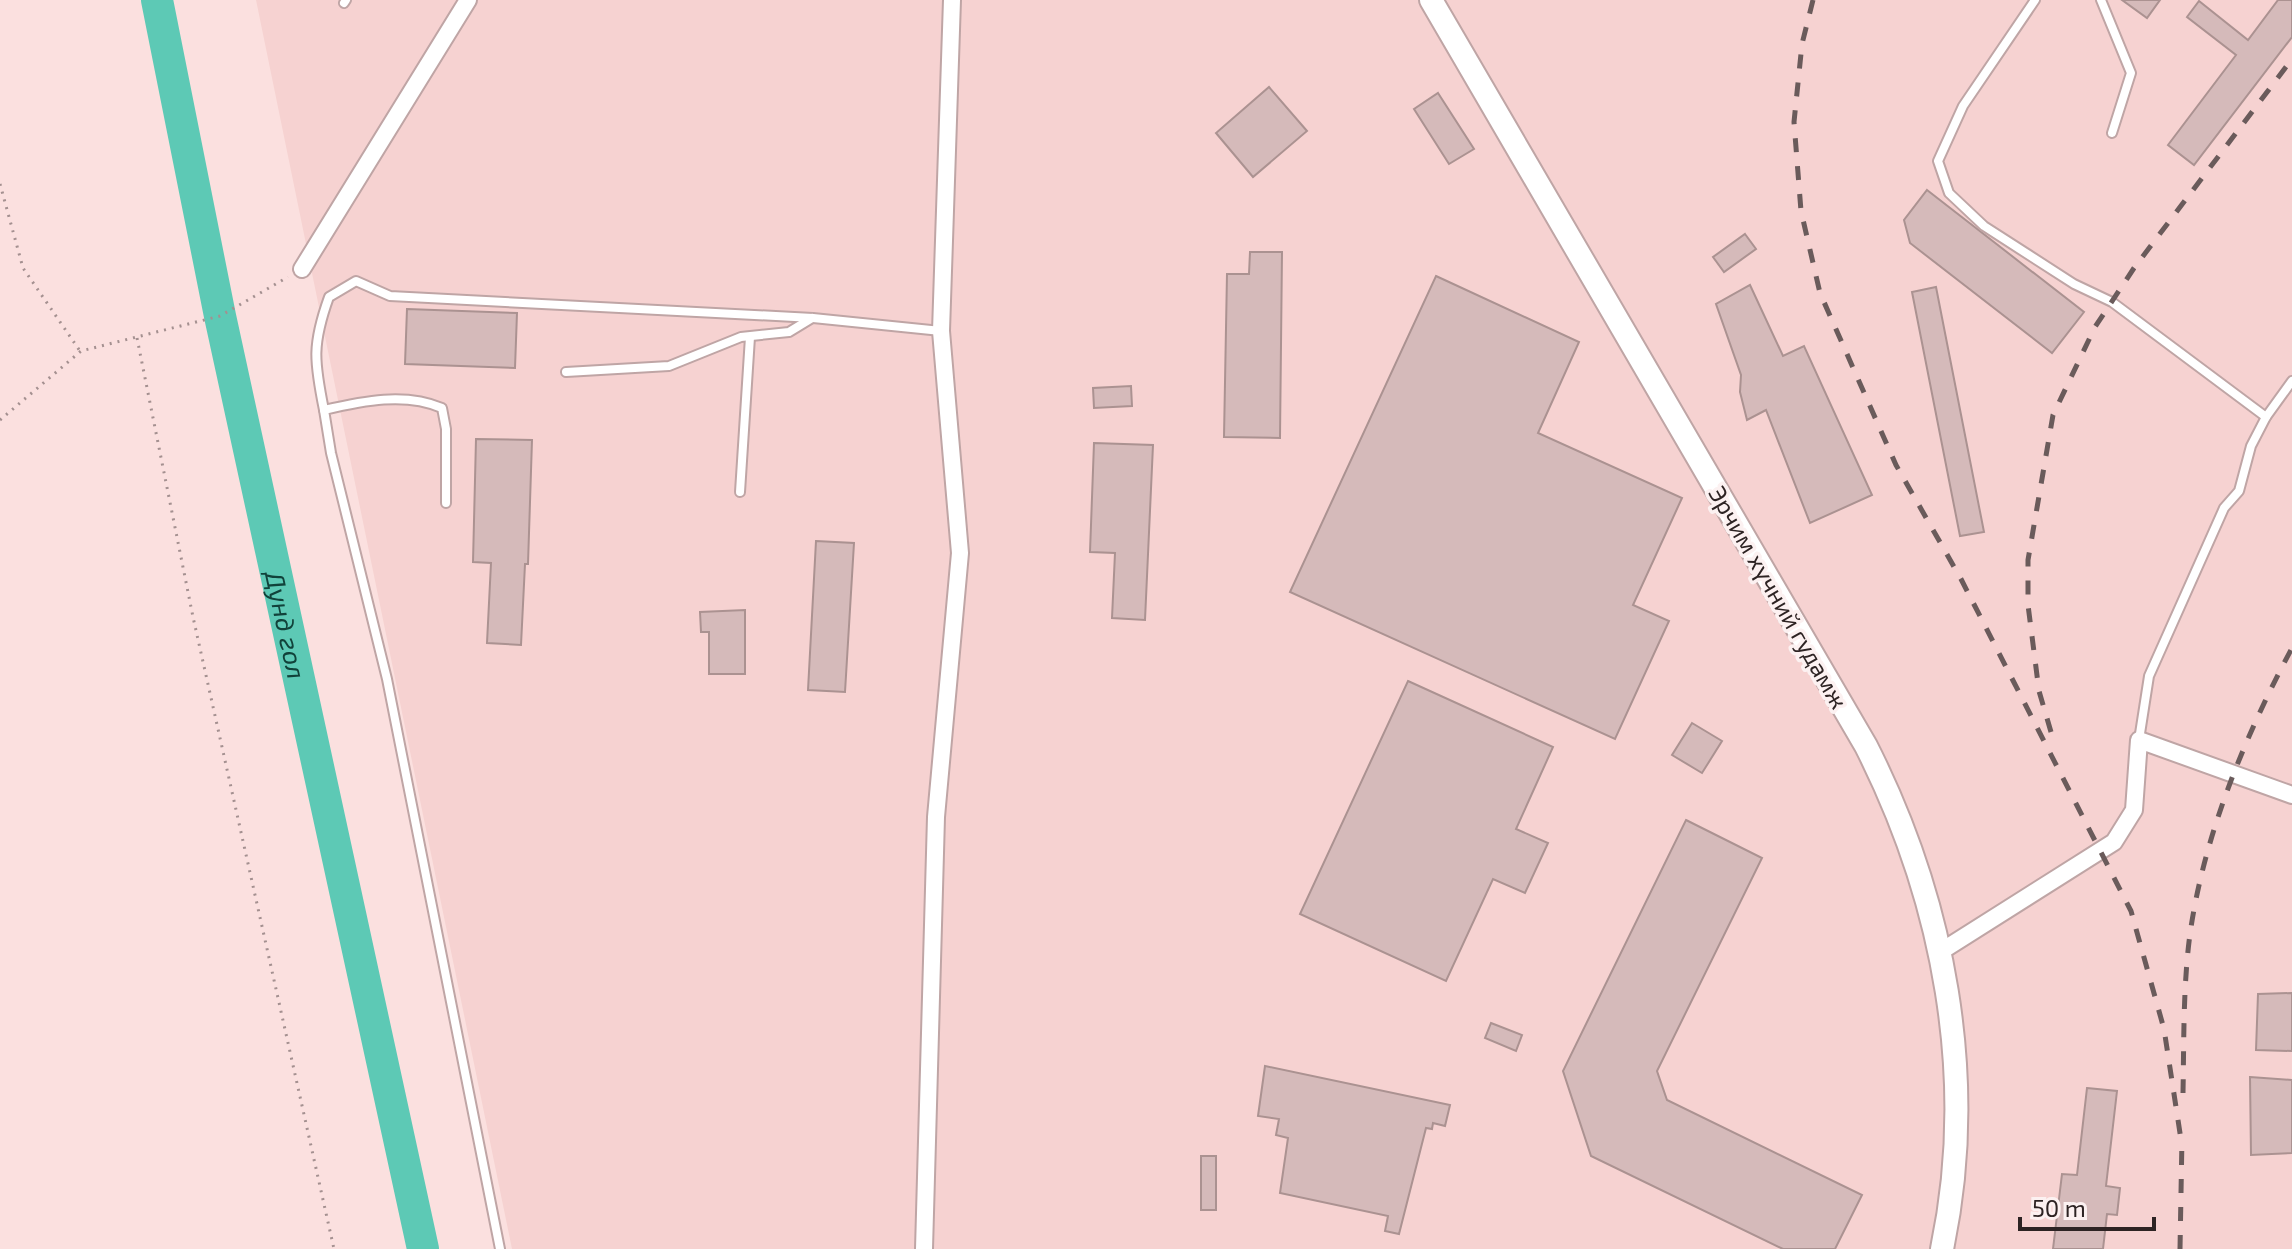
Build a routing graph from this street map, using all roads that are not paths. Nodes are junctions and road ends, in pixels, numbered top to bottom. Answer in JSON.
{"nodes":[{"id":1,"x":468,"y":0,"type":"edge"},
{"id":2,"x":952,"y":0,"type":"edge"},
{"id":3,"x":1431,"y":0,"type":"edge"},
{"id":4,"x":2035,"y":0,"type":"edge"},
{"id":5,"x":2101,"y":0,"type":"edge"},
{"id":6,"x":2112,"y":133,"type":"dead end"},
{"id":7,"x":302,"y":269,"type":"road end"},
{"id":8,"x":813,"y":318,"type":"junction"},
{"id":9,"x":941,"y":331,"type":"junction"},
{"id":10,"x":750,"y":337,"type":"junction"},
{"id":11,"x":566,"y":372,"type":"dead end"},
{"id":12,"x":2292,"y":381,"type":"edge"},
{"id":13,"x":324,"y":410,"type":"junction"},
{"id":14,"x":2266,"y":417,"type":"junction"},
{"id":15,"x":740,"y":492,"type":"dead end"},
{"id":16,"x":446,"y":503,"type":"dead end"},
{"id":17,"x":2139,"y":740,"type":"junction"},
{"id":18,"x":2292,"y":795,"type":"edge"},
{"id":19,"x":1940,"y":952,"type":"junction"},
{"id":20,"x":500,"y":1249,"type":"edge"},
{"id":21,"x":924,"y":1249,"type":"edge"},
{"id":22,"x":1942,"y":1249,"type":"edge"}],
"edges":[{"from":1,"to":7,"type":"street"},
{"from":2,"to":9,"type":"street"},
{"from":3,"to":19,"type":"main road","name":"Эрчим хүчний гудамж"},
{"from":4,"to":14,"type":"lane"},
{"from":5,"to":6,"type":"lane"},
{"from":8,"to":9,"type":"lane"},
{"from":8,"to":10,"type":"lane"},
{"from":8,"to":13,"type":"lane"},
{"from":9,"to":21,"type":"street"},
{"from":10,"to":11,"type":"lane"},
{"from":10,"to":15,"type":"lane"},
{"from":12,"to":14,"type":"lane"},
{"from":13,"to":16,"type":"lane"},
{"from":13,"to":20,"type":"lane"},
{"from":14,"to":17,"type":"lane"},
{"from":17,"to":18,"type":"street"},
{"from":17,"to":19,"type":"street"},
{"from":19,"to":22,"type":"main road","name":"Эрчим хүчний гудамж"}]}
